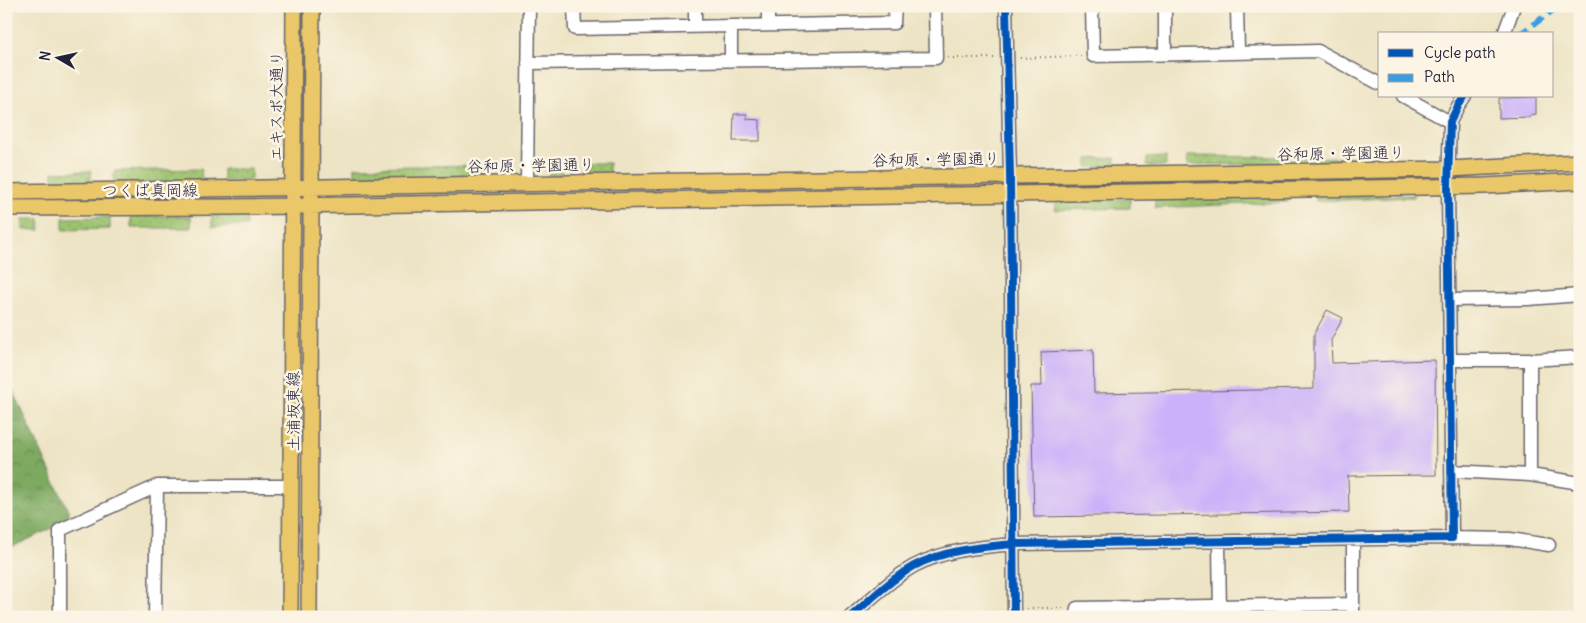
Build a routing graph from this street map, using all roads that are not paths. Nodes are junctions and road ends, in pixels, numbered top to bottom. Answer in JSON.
{"nodes":[{"id":1,"x":294,"y":6,"type":"edge"},
{"id":2,"x":312,"y":6,"type":"edge"},
{"id":3,"x":529,"y":6,"type":"edge"},
{"id":4,"x":574,"y":6,"type":"edge"},
{"id":5,"x":695,"y":6,"type":"edge"},
{"id":6,"x":768,"y":6,"type":"edge"},
{"id":7,"x":895,"y":6,"type":"edge"},
{"id":8,"x":935,"y":6,"type":"edge"},
{"id":9,"x":1006,"y":6,"type":"edge"},
{"id":10,"x":1092,"y":6,"type":"edge"},
{"id":11,"x":1165,"y":6,"type":"edge"},
{"id":12,"x":1237,"y":6,"type":"edge"},
{"id":13,"x":1514,"y":6,"type":"edge"},
{"id":14,"x":768,"y":25,"type":"junction"},
{"id":15,"x":695,"y":26,"type":"junction"},
{"id":16,"x":731,"y":26,"type":"junction"},
{"id":17,"x":1505,"y":32,"type":"edge"},
{"id":18,"x":1238,"y":52,"type":"junction"},
{"id":19,"x":1165,"y":54,"type":"junction"},
{"id":20,"x":731,"y":60,"type":"junction"},
{"id":21,"x":528,"y":63,"type":"junction"},
{"id":22,"x":1378,"y":83,"type":"edge"},
{"id":23,"x":1407,"y":98,"type":"edge"},
{"id":24,"x":1464,"y":98,"type":"edge"},
{"id":25,"x":1450,"y":122,"type":"junction"},
{"id":26,"x":1580,"y":162,"type":"edge"},
{"id":27,"x":1449,"y":168,"type":"junction"},
{"id":28,"x":1010,"y":175,"type":"junction"},
{"id":29,"x":1580,"y":181,"type":"edge"},
{"id":30,"x":527,"y":183,"type":"junction"},
{"id":31,"x":1448,"y":186,"type":"junction"},
{"id":32,"x":311,"y":187,"type":"junction"},
{"id":33,"x":293,"y":188,"type":"junction"},
{"id":34,"x":6,"y":192,"type":"edge"},
{"id":35,"x":1010,"y":194,"type":"junction"},
{"id":36,"x":293,"y":206,"type":"junction"},
{"id":37,"x":311,"y":206,"type":"junction"},
{"id":38,"x":6,"y":208,"type":"edge"},
{"id":39,"x":1580,"y":294,"type":"edge"},
{"id":40,"x":1449,"y":300,"type":"junction"},
{"id":41,"x":1580,"y":357,"type":"edge"},
{"id":42,"x":1450,"y":360,"type":"junction"},
{"id":43,"x":1530,"y":360,"type":"junction"},
{"id":44,"x":1452,"y":471,"type":"junction"},
{"id":45,"x":1530,"y":475,"type":"junction"},
{"id":46,"x":1580,"y":483,"type":"edge"},
{"id":47,"x":157,"y":486,"type":"junction"},
{"id":48,"x":290,"y":486,"type":"junction"},
{"id":49,"x":1452,"y":538,"type":"junction"},
{"id":50,"x":1353,"y":540,"type":"junction"},
{"id":51,"x":1219,"y":542,"type":"junction"},
{"id":52,"x":1013,"y":544,"type":"junction"},
{"id":53,"x":1549,"y":545,"type":"dead end"},
{"id":54,"x":1353,"y":610,"type":"edge"},
{"id":55,"x":1286,"y":611,"type":"edge"},
{"id":56,"x":1018,"y":612,"type":"edge"},
{"id":57,"x":1077,"y":612,"type":"edge"},
{"id":58,"x":1148,"y":612,"type":"edge"},
{"id":59,"x":1220,"y":612,"type":"edge"},
{"id":60,"x":852,"y":616,"type":"edge"},
{"id":61,"x":60,"y":617,"type":"edge"},
{"id":62,"x":155,"y":617,"type":"edge"},
{"id":63,"x":290,"y":617,"type":"edge"},
{"id":64,"x":309,"y":617,"type":"edge"}],
"edges":[{"from":1,"to":33,"type":"main road","name":"エキスポ大通り"},
{"from":2,"to":32,"type":"main road"},
{"from":3,"to":21,"type":"street"},
{"from":4,"to":15,"type":"street"},
{"from":5,"to":15,"type":"street"},
{"from":6,"to":14,"type":"street"},
{"from":7,"to":14,"type":"street"},
{"from":8,"to":20,"type":"street"},
{"from":9,"to":28,"type":"street"},
{"from":10,"to":19,"type":"street"},
{"from":11,"to":19,"type":"street"},
{"from":12,"to":18,"type":"street"},
{"from":13,"to":17,"type":"street"},
{"from":14,"to":16,"type":"street"},
{"from":15,"to":16,"type":"street"},
{"from":16,"to":20,"type":"street"},
{"from":18,"to":19,"type":"street"},
{"from":18,"to":22,"type":"street"},
{"from":20,"to":21,"type":"street"},
{"from":21,"to":30,"type":"street"},
{"from":23,"to":25,"type":"street"},
{"from":24,"to":25,"type":"street"},
{"from":25,"to":27,"type":"street"},
{"from":26,"to":27,"type":"main road","name":"谷和原・学園通り"},
{"from":27,"to":28,"type":"main road","name":"谷和原・学園通り"},
{"from":27,"to":31,"type":"street"},
{"from":28,"to":30,"type":"main road","name":"谷和原・学園通り"},
{"from":28,"to":35,"type":"street"},
{"from":29,"to":31,"type":"main road"},
{"from":30,"to":32,"type":"main road","name":"谷和原・学園通り"},
{"from":31,"to":35,"type":"main road"},
{"from":31,"to":40,"type":"street"},
{"from":32,"to":33,"type":"main road","name":"谷和原・学園通り"},
{"from":32,"to":37,"type":"main road"},
{"from":33,"to":34,"type":"main road","name":"つくば真岡線"},
{"from":33,"to":36,"type":"main road","name":"エキスポ大通り"},
{"from":35,"to":37,"type":"main road"},
{"from":35,"to":52,"type":"street"},
{"from":36,"to":37,"type":"main road"},
{"from":36,"to":38,"type":"main road","name":"つくば真岡線"},
{"from":36,"to":48,"type":"main road","name":"土浦坂東線"},
{"from":37,"to":64,"type":"main road","name":"土浦坂東線"},
{"from":39,"to":40,"type":"street"},
{"from":40,"to":42,"type":"street"},
{"from":41,"to":43,"type":"street"},
{"from":42,"to":43,"type":"street"},
{"from":42,"to":44,"type":"street"},
{"from":43,"to":45,"type":"street"},
{"from":44,"to":45,"type":"street"},
{"from":44,"to":49,"type":"street"},
{"from":45,"to":46,"type":"street"},
{"from":47,"to":48,"type":"street"},
{"from":47,"to":61,"type":"street"},
{"from":47,"to":62,"type":"street"},
{"from":48,"to":63,"type":"main road","name":"土浦坂東線"},
{"from":49,"to":50,"type":"street"},
{"from":49,"to":53,"type":"street"},
{"from":50,"to":51,"type":"street"},
{"from":50,"to":54,"type":"street"},
{"from":51,"to":52,"type":"street"},
{"from":51,"to":59,"type":"street"},
{"from":52,"to":56,"type":"street"},
{"from":52,"to":60,"type":"street"},
{"from":54,"to":55,"type":"street"},
{"from":55,"to":59,"type":"street"},
{"from":57,"to":58,"type":"street"},
{"from":58,"to":59,"type":"street"}]}
